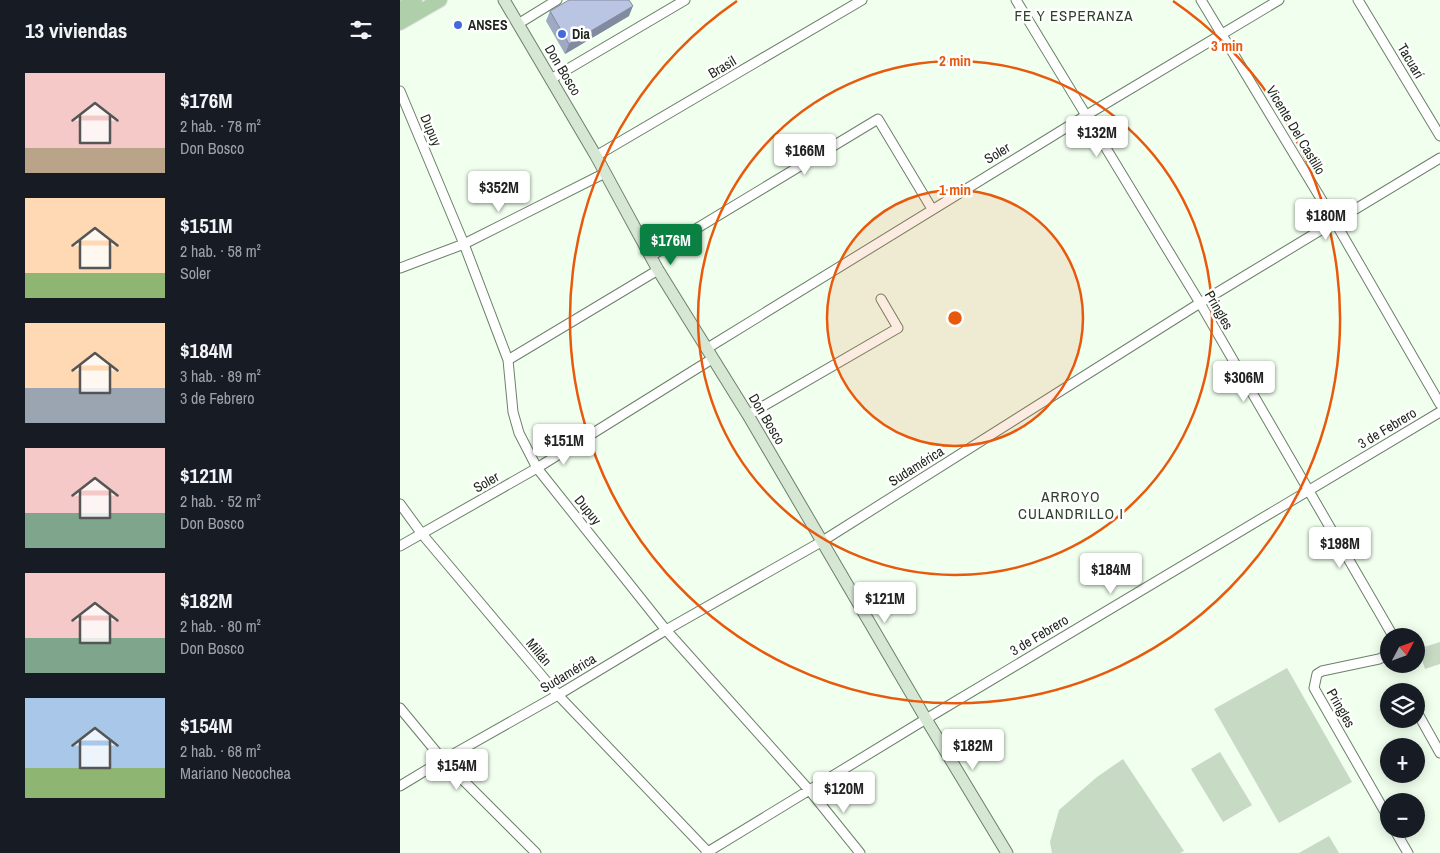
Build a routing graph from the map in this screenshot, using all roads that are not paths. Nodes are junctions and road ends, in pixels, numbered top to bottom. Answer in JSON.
{"nodes":[{"id":1,"x":415,"y":0,"type":"edge"},
{"id":2,"x":440,"y":0,"type":"edge"},
{"id":3,"x":504,"y":0,"type":"edge"},
{"id":4,"x":557,"y":0,"type":"edge"},
{"id":5,"x":685,"y":0,"type":"edge"},
{"id":6,"x":862,"y":0,"type":"edge"},
{"id":7,"x":1016,"y":0,"type":"edge"},
{"id":8,"x":1201,"y":0,"type":"edge"},
{"id":9,"x":1279,"y":0,"type":"edge"},
{"id":10,"x":1358,"y":0,"type":"edge"},
{"id":11,"x":400,"y":9,"type":"edge"},
{"id":12,"x":400,"y":24,"type":"edge"},
{"id":13,"x":518,"y":24,"type":"junction"},
{"id":14,"x":1222,"y":34,"type":"junction"},
{"id":15,"x":551,"y":79,"type":"junction"},
{"id":16,"x":400,"y":91,"type":"edge"},
{"id":17,"x":1085,"y":116,"type":"junction"},
{"id":18,"x":1440,"y":136,"type":"edge"},
{"id":19,"x":596,"y":156,"type":"junction"},
{"id":20,"x":1440,"y":158,"type":"edge"},
{"id":21,"x":605,"y":173,"type":"junction"},
{"id":22,"x":932,"y":209,"type":"junction"},
{"id":23,"x":1335,"y":222,"type":"junction"},
{"id":24,"x":464,"y":244,"type":"junction"},
{"id":25,"x":651,"y":256,"type":"junction"},
{"id":26,"x":400,"y":268,"type":"edge"},
{"id":27,"x":658,"y":270,"type":"junction"},
{"id":28,"x":881,"y":299,"type":"dead end"},
{"id":29,"x":1200,"y":303,"type":"junction"},
{"id":30,"x":706,"y":349,"type":"junction"},
{"id":31,"x":508,"y":360,"type":"junction"},
{"id":32,"x":712,"y":360,"type":"junction"},
{"id":33,"x":1440,"y":404,"type":"edge"},
{"id":34,"x":1440,"y":412,"type":"edge"},
{"id":35,"x":748,"y":415,"type":"junction"},
{"id":36,"x":537,"y":468,"type":"junction"},
{"id":37,"x":1308,"y":490,"type":"junction"},
{"id":38,"x":400,"y":504,"type":"edge"},
{"id":39,"x":422,"y":534,"type":"junction"},
{"id":40,"x":821,"y":542,"type":"junction"},
{"id":41,"x":400,"y":546,"type":"edge"},
{"id":42,"x":1388,"y":628,"type":"edge"},
{"id":43,"x":666,"y":630,"type":"junction"},
{"id":44,"x":1380,"y":658,"type":"edge"},
{"id":45,"x":558,"y":695,"type":"junction"},
{"id":46,"x":400,"y":708,"type":"edge"},
{"id":47,"x":926,"y":719,"type":"junction"},
{"id":48,"x":1425,"y":726,"type":"edge"},
{"id":49,"x":1440,"y":753,"type":"edge"},
{"id":50,"x":442,"y":760,"type":"junction"},
{"id":51,"x":400,"y":786,"type":"edge"},
{"id":52,"x":810,"y":791,"type":"junction"},
{"id":53,"x":1380,"y":803,"type":"edge"},
{"id":54,"x":1399,"y":838,"type":"edge"},
{"id":55,"x":536,"y":853,"type":"edge"},
{"id":56,"x":708,"y":853,"type":"edge"},
{"id":57,"x":860,"y":853,"type":"edge"},
{"id":58,"x":1007,"y":853,"type":"edge"},
{"id":59,"x":1408,"y":853,"type":"edge"}],
"edges":[{"from":1,"to":11,"type":"main road"},
{"from":2,"to":12,"type":"main road"},
{"from":3,"to":13,"type":"main road","name":"Don Bosco"},
{"from":4,"to":13,"type":"street"},
{"from":5,"to":15,"type":"street"},
{"from":6,"to":19,"type":"street","name":"Brasil"},
{"from":7,"to":17,"type":"street","name":"Pringles"},
{"from":8,"to":14,"type":"street","name":"Vicente Del Castillo"},
{"from":9,"to":14,"type":"street","name":"Soler"},
{"from":10,"to":18,"type":"street","name":"Tacuarí"},
{"from":13,"to":15,"type":"main road","name":"Don Bosco"},
{"from":14,"to":17,"type":"street","name":"Soler"},
{"from":14,"to":23,"type":"street","name":"Vicente Del Castillo"},
{"from":15,"to":19,"type":"main road","name":"Don Bosco"},
{"from":16,"to":24,"type":"street","name":"Dupuy"},
{"from":17,"to":22,"type":"street","name":"Soler"},
{"from":17,"to":29,"type":"street","name":"Pringles"},
{"from":19,"to":21,"type":"main road","name":"Don Bosco"},
{"from":20,"to":23,"type":"street","name":"Sudamérica"},
{"from":21,"to":24,"type":"street"},
{"from":21,"to":25,"type":"main road","name":"Don Bosco"},
{"from":22,"to":25,"type":"street"},
{"from":22,"to":30,"type":"street","name":"Soler"},
{"from":23,"to":29,"type":"street","name":"Sudamérica"},
{"from":23,"to":33,"type":"street","name":"Vicente Del Castillo"},
{"from":24,"to":26,"type":"street"},
{"from":24,"to":31,"type":"street","name":"Dupuy"},
{"from":25,"to":27,"type":"main road","name":"Don Bosco"},
{"from":27,"to":30,"type":"main road","name":"Don Bosco"},
{"from":27,"to":31,"type":"street"},
{"from":28,"to":35,"type":"street"},
{"from":29,"to":37,"type":"street","name":"Pringles"},
{"from":29,"to":40,"type":"street","name":"Sudamérica"},
{"from":30,"to":32,"type":"main road","name":"Don Bosco"},
{"from":31,"to":36,"type":"street","name":"Dupuy"},
{"from":32,"to":35,"type":"main road","name":"Don Bosco"},
{"from":32,"to":36,"type":"street","name":"Soler"},
{"from":34,"to":37,"type":"street","name":"3 de Febrero"},
{"from":35,"to":40,"type":"main road","name":"Don Bosco"},
{"from":36,"to":39,"type":"street","name":"Soler"},
{"from":36,"to":43,"type":"street","name":"Dupuy"},
{"from":37,"to":42,"type":"street","name":"Pringles"},
{"from":37,"to":47,"type":"street","name":"3 de Febrero"},
{"from":38,"to":39,"type":"street","name":"Millán"},
{"from":39,"to":41,"type":"street","name":"Soler"},
{"from":39,"to":45,"type":"street","name":"Millán"},
{"from":40,"to":43,"type":"street","name":"Sudamérica"},
{"from":40,"to":47,"type":"main road","name":"Don Bosco"},
{"from":43,"to":45,"type":"street","name":"Sudamérica"},
{"from":43,"to":52,"type":"street","name":"Dupuy"},
{"from":44,"to":53,"type":"street","name":"Pringles"},
{"from":45,"to":50,"type":"street","name":"Sudamérica"},
{"from":45,"to":56,"type":"street","name":"Millán"},
{"from":46,"to":50,"type":"street"},
{"from":47,"to":52,"type":"street","name":"3 de Febrero"},
{"from":47,"to":58,"type":"main road","name":"Don Bosco"},
{"from":48,"to":49,"type":"street"},
{"from":50,"to":51,"type":"street","name":"Sudamérica"},
{"from":50,"to":55,"type":"street"},
{"from":52,"to":56,"type":"street","name":"3 de Febrero"},
{"from":52,"to":57,"type":"street","name":"Dupuy"},
{"from":54,"to":59,"type":"street"}]}
